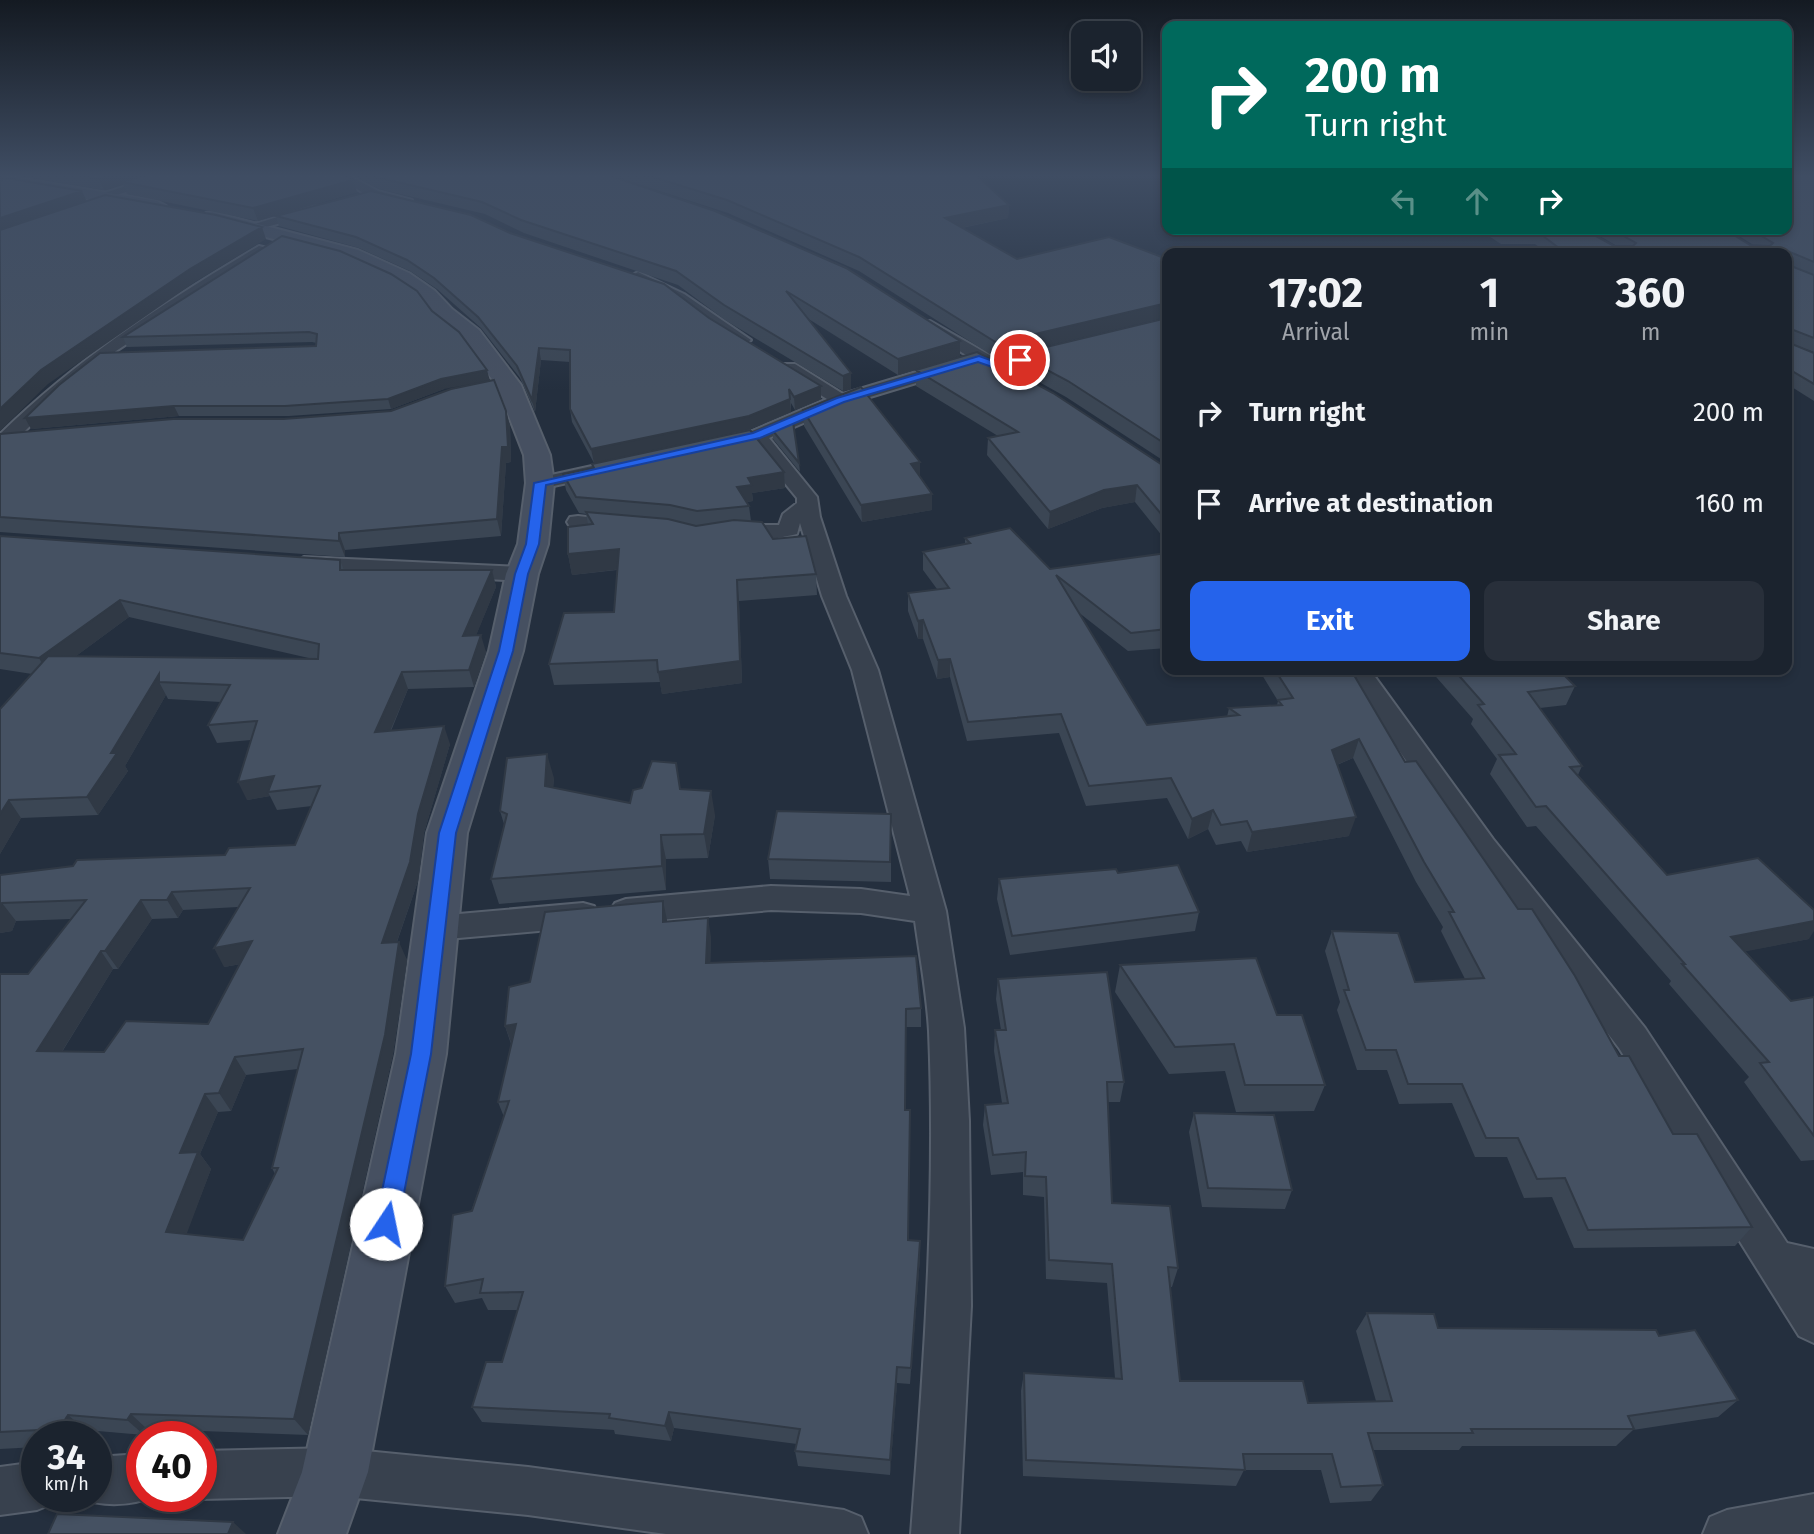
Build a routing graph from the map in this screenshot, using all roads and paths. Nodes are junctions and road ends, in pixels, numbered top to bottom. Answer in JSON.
{"nodes":[{"id":1,"x":250,"y":247,"type":"edge"},
{"id":2,"x":326,"y":247,"type":"edge"},
{"id":3,"x":623,"y":271,"type":"edge"},
{"id":4,"x":910,"y":314,"type":"edge"},
{"id":5,"x":756,"y":347,"type":"edge"},
{"id":6,"x":100,"y":356,"type":"junction"},
{"id":7,"x":124,"y":356,"type":"edge"},
{"id":8,"x":776,"y":360,"type":"edge"},
{"id":9,"x":1020,"y":360,"type":"edge"},
{"id":10,"x":987,"y":362,"type":"junction"},
{"id":11,"x":1016,"y":378,"type":"edge"},
{"id":12,"x":841,"y":400,"type":"junction"},
{"id":13,"x":757,"y":436,"type":"junction"},
{"id":14,"x":34,"y":437,"type":"edge"},
{"id":15,"x":3,"y":442,"type":"edge"},
{"id":16,"x":716,"y":444,"type":"edge"},
{"id":17,"x":621,"y":465,"type":"edge"},
{"id":18,"x":540,"y":483,"type":"junction"},
{"id":19,"x":808,"y":505,"type":"junction"},
{"id":20,"x":578,"y":522,"type":"dead end"},
{"id":21,"x":647,"y":528,"type":"edge"},
{"id":22,"x":712,"y":536,"type":"edge"},
{"id":23,"x":284,"y":562,"type":"edge"},
{"id":24,"x":522,"y":574,"type":"junction"},
{"id":25,"x":1361,"y":675,"type":"edge"},
{"id":26,"x":930,"y":911,"type":"junction"},
{"id":27,"x":436,"y":928,"type":"junction"},
{"id":28,"x":1795,"y":1264,"type":"edge"},
{"id":29,"x":1814,"y":1321,"type":"edge"},
{"id":30,"x":335,"y":1472,"type":"junction"},
{"id":31,"x":217,"y":1475,"type":"edge"},
{"id":32,"x":21,"y":1488,"type":"edge"},
{"id":33,"x":0,"y":1490,"type":"edge"},
{"id":34,"x":1814,"y":1518,"type":"edge"},
{"id":35,"x":312,"y":1534,"type":"edge"},
{"id":36,"x":844,"y":1534,"type":"edge"},
{"id":37,"x":935,"y":1534,"type":"edge"},
{"id":38,"x":1727,"y":1534,"type":"edge"}],
"edges":[{"from":1,"to":6,"type":"street"},
{"from":2,"to":18,"type":"street"},
{"from":3,"to":5,"type":"street"},
{"from":4,"to":10,"type":"street"},
{"from":6,"to":7,"type":"street"},
{"from":6,"to":15,"type":"street"},
{"from":8,"to":12,"type":"street"},
{"from":9,"to":10,"type":"street"},
{"from":10,"to":11,"type":"street"},
{"from":10,"to":12,"type":"street"},
{"from":12,"to":13,"type":"street"},
{"from":13,"to":16,"type":"street"},
{"from":13,"to":19,"type":"street"},
{"from":14,"to":15,"type":"street"},
{"from":17,"to":18,"type":"street"},
{"from":18,"to":24,"type":"street"},
{"from":19,"to":22,"type":"street"},
{"from":19,"to":26,"type":"street"},
{"from":20,"to":21,"type":"street"},
{"from":23,"to":24,"type":"street"},
{"from":24,"to":27,"type":"street"},
{"from":25,"to":28,"type":"street"},
{"from":26,"to":27,"type":"street"},
{"from":26,"to":37,"type":"street"},
{"from":27,"to":30,"type":"street"},
{"from":28,"to":29,"type":"street"},
{"from":30,"to":31,"type":"street"},
{"from":30,"to":35,"type":"street"},
{"from":30,"to":36,"type":"street"},
{"from":32,"to":33,"type":"street"},
{"from":34,"to":38,"type":"street"}]}
